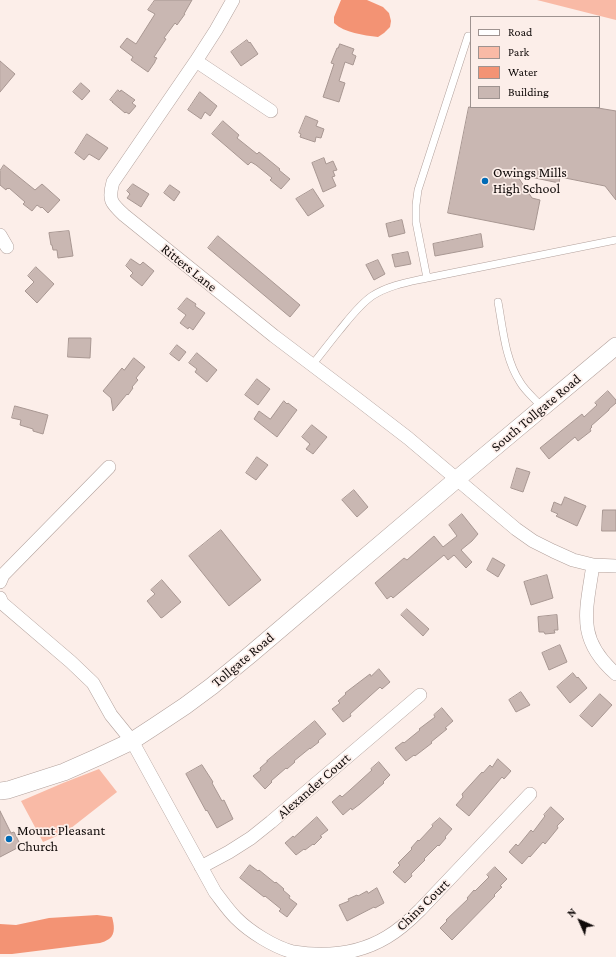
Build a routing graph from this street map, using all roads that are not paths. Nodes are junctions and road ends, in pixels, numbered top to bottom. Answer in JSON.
{"nodes":[{"id":1,"x":233,"y":0,"type":"edge"},
{"id":2,"x":470,"y":36,"type":"edge"},
{"id":3,"x":196,"y":60,"type":"junction"},
{"id":4,"x":271,"y":112,"type":"dead end"},
{"id":5,"x":0,"y":235,"type":"edge"},
{"id":6,"x":616,"y":240,"type":"edge"},
{"id":7,"x":7,"y":247,"type":"dead end"},
{"id":8,"x":428,"y":278,"type":"junction"},
{"id":9,"x":498,"y":302,"type":"dead end"},
{"id":10,"x":616,"y":346,"type":"edge"},
{"id":11,"x":312,"y":365,"type":"junction"},
{"id":12,"x":542,"y":407,"type":"junction"},
{"id":13,"x":109,"y":467,"type":"dead end"},
{"id":14,"x":457,"y":479,"type":"junction"},
{"id":15,"x":593,"y":565,"type":"junction"},
{"id":16,"x":616,"y":566,"type":"edge"},
{"id":17,"x":0,"y":582,"type":"edge"},
{"id":18,"x":0,"y":598,"type":"edge"},
{"id":19,"x":616,"y":674,"type":"edge"},
{"id":20,"x":420,"y":695,"type":"dead end"},
{"id":21,"x":132,"y":741,"type":"junction"},
{"id":22,"x":0,"y":791,"type":"edge"},
{"id":23,"x":530,"y":794,"type":"dead end"},
{"id":24,"x":201,"y":867,"type":"junction"}],
"edges":[{"from":1,"to":3,"type":"street","name":"Ritters Lane"},
{"from":2,"to":8,"type":"lane"},
{"from":3,"to":4,"type":"street"},
{"from":3,"to":11,"type":"street","name":"Ritters Lane"},
{"from":5,"to":7,"type":"street"},
{"from":6,"to":8,"type":"lane"},
{"from":8,"to":11,"type":"lane"},
{"from":9,"to":12,"type":"lane"},
{"from":10,"to":12,"type":"street","name":"South Tollgate Road"},
{"from":11,"to":14,"type":"street","name":"Ritters Lane"},
{"from":12,"to":14,"type":"street","name":"South Tollgate Road"},
{"from":13,"to":17,"type":"street"},
{"from":14,"to":15,"type":"street","name":"Ritters Lane"},
{"from":14,"to":21,"type":"street","name":"Tollgate Road"},
{"from":15,"to":16,"type":"street","name":"Ritters Lane"},
{"from":15,"to":19,"type":"street"},
{"from":18,"to":21,"type":"street","name":"Chins Court"},
{"from":20,"to":24,"type":"street","name":"Alexander Court"},
{"from":21,"to":22,"type":"street","name":"Tollgate Road"},
{"from":21,"to":24,"type":"street","name":"Chins Court"},
{"from":23,"to":24,"type":"street","name":"Chins Court"}]}
